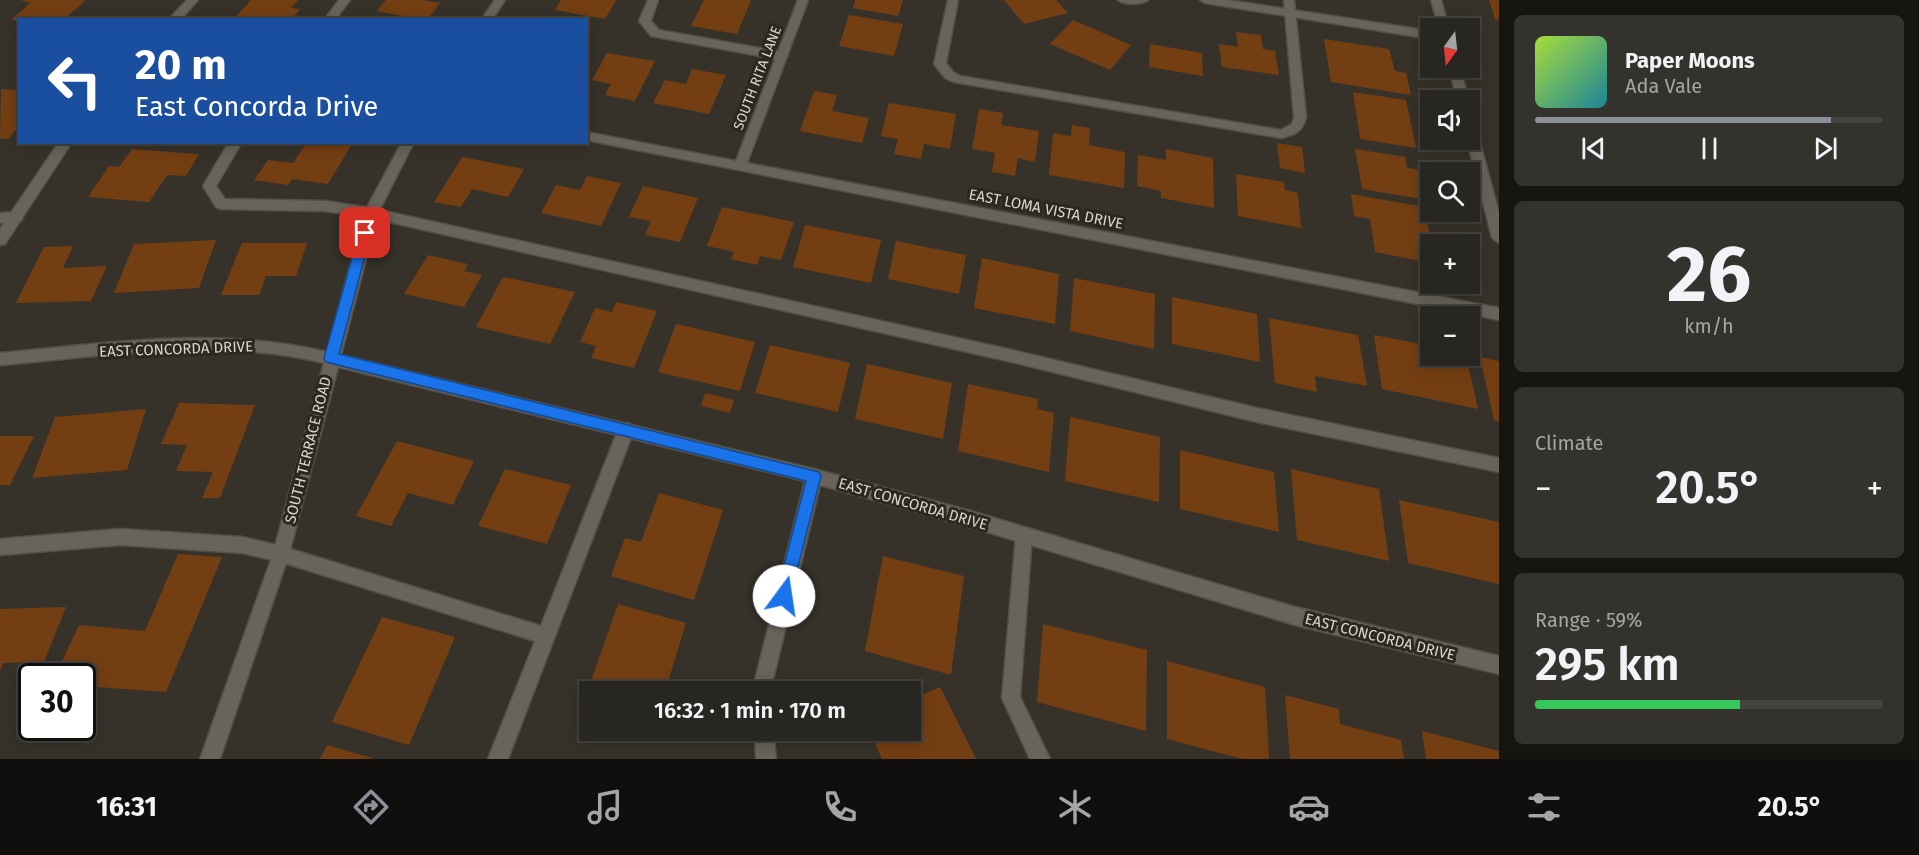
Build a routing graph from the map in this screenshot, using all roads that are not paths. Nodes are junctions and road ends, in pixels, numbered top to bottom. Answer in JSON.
{"nodes":[{"id":1,"x":193,"y":0,"type":"edge"},
{"id":2,"x":345,"y":0,"type":"edge"},
{"id":3,"x":500,"y":0,"type":"edge"},
{"id":4,"x":653,"y":0,"type":"edge"},
{"id":5,"x":803,"y":0,"type":"edge"},
{"id":6,"x":953,"y":0,"type":"edge"},
{"id":7,"x":1123,"y":0,"type":"edge"},
{"id":8,"x":1143,"y":0,"type":"edge"},
{"id":9,"x":1205,"y":0,"type":"edge"},
{"id":10,"x":1289,"y":0,"type":"edge"},
{"id":11,"x":1436,"y":0,"type":"edge"},
{"id":12,"x":1291,"y":13,"type":"junction"},
{"id":13,"x":174,"y":18,"type":"edge"},
{"id":14,"x":331,"y":18,"type":"edge"},
{"id":15,"x":487,"y":18,"type":"edge"},
{"id":16,"x":1441,"y":18,"type":"edge"},
{"id":17,"x":1420,"y":33,"type":"edge"},
{"id":18,"x":782,"y":56,"type":"junction"},
{"id":19,"x":588,"y":136,"type":"edge"},
{"id":20,"x":65,"y":144,"type":"edge"},
{"id":21,"x":235,"y":144,"type":"edge"},
{"id":22,"x":407,"y":144,"type":"edge"},
{"id":23,"x":1476,"y":150,"type":"edge"},
{"id":24,"x":740,"y":166,"type":"junction"},
{"id":25,"x":371,"y":213,"type":"junction"},
{"id":26,"x":16,"y":217,"type":"junction"},
{"id":27,"x":0,"y":218,"type":"edge"},
{"id":28,"x":1499,"y":238,"type":"edge"},
{"id":29,"x":0,"y":240,"type":"edge"},
{"id":30,"x":1499,"y":314,"type":"edge"},
{"id":31,"x":331,"y":358,"type":"junction"},
{"id":32,"x":0,"y":359,"type":"edge"},
{"id":33,"x":626,"y":430,"type":"junction"},
{"id":34,"x":1499,"y":465,"type":"edge"},
{"id":35,"x":814,"y":476,"type":"junction"},
{"id":36,"x":1024,"y":536,"type":"junction"},
{"id":37,"x":0,"y":547,"type":"edge"},
{"id":38,"x":281,"y":554,"type":"junction"},
{"id":39,"x":546,"y":636,"type":"junction"},
{"id":40,"x":1499,"y":665,"type":"edge"},
{"id":41,"x":764,"y":681,"type":"edge"},
{"id":42,"x":765,"y":741,"type":"edge"},
{"id":43,"x":210,"y":759,"type":"edge"},
{"id":44,"x":498,"y":759,"type":"edge"},
{"id":45,"x":766,"y":759,"type":"edge"},
{"id":46,"x":1040,"y":759,"type":"edge"}],
"edges":[{"from":1,"to":13,"type":"street"},
{"from":2,"to":14,"type":"street"},
{"from":3,"to":15,"type":"street"},
{"from":4,"to":18,"type":"street"},
{"from":5,"to":18,"type":"street","name":"SOUTH RITA LANE"},
{"from":6,"to":12,"type":"street"},
{"from":7,"to":8,"type":"street"},
{"from":9,"to":12,"type":"street"},
{"from":10,"to":12,"type":"street"},
{"from":11,"to":16,"type":"street"},
{"from":12,"to":17,"type":"street"},
{"from":18,"to":24,"type":"street","name":"SOUTH RITA LANE"},
{"from":19,"to":24,"type":"street","name":"EAST LOMA VISTA DRIVE"},
{"from":20,"to":26,"type":"street"},
{"from":21,"to":25,"type":"street"},
{"from":22,"to":25,"type":"street","name":"SOUTH TERRACE ROAD"},
{"from":23,"to":28,"type":"street"},
{"from":24,"to":30,"type":"street","name":"EAST LOMA VISTA DRIVE"},
{"from":25,"to":31,"type":"street","name":"SOUTH TERRACE ROAD"},
{"from":25,"to":34,"type":"street"},
{"from":26,"to":27,"type":"street"},
{"from":26,"to":29,"type":"street"},
{"from":31,"to":32,"type":"street","name":"EAST CONCORDA DRIVE"},
{"from":31,"to":33,"type":"street","name":"EAST CONCORDA DRIVE"},
{"from":31,"to":38,"type":"street","name":"SOUTH TERRACE ROAD"},
{"from":33,"to":35,"type":"street","name":"EAST CONCORDA DRIVE"},
{"from":33,"to":39,"type":"street"},
{"from":35,"to":36,"type":"street","name":"EAST CONCORDA DRIVE"},
{"from":35,"to":41,"type":"street"},
{"from":36,"to":40,"type":"street","name":"EAST CONCORDA DRIVE"},
{"from":36,"to":46,"type":"street"},
{"from":37,"to":38,"type":"street"},
{"from":38,"to":39,"type":"street"},
{"from":38,"to":43,"type":"street","name":"SOUTH TERRACE ROAD"},
{"from":39,"to":44,"type":"street"},
{"from":42,"to":45,"type":"street"}]}
